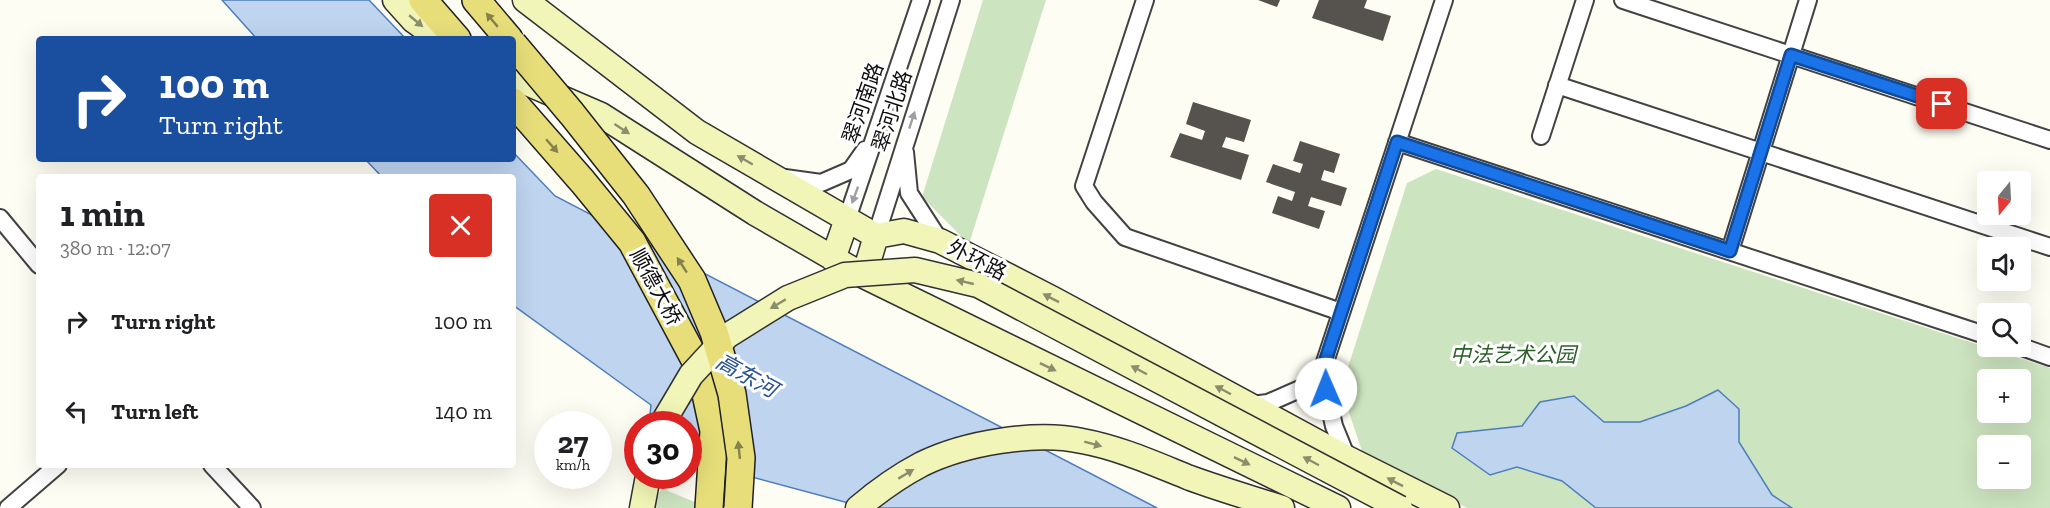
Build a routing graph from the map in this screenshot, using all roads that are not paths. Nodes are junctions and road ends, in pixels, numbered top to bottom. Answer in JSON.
{"nodes":[{"id":1,"x":395,"y":0,"type":"edge"},
{"id":2,"x":423,"y":0,"type":"edge"},
{"id":3,"x":476,"y":0,"type":"edge"},
{"id":4,"x":525,"y":0,"type":"edge"},
{"id":5,"x":921,"y":0,"type":"edge"},
{"id":6,"x":951,"y":0,"type":"edge"},
{"id":7,"x":1145,"y":0,"type":"edge"},
{"id":8,"x":1444,"y":0,"type":"edge"},
{"id":9,"x":1585,"y":0,"type":"edge"},
{"id":10,"x":1623,"y":0,"type":"edge"},
{"id":11,"x":1808,"y":0,"type":"edge"},
{"id":12,"x":435,"y":36,"type":"edge"},
{"id":13,"x":454,"y":36,"type":"edge"},
{"id":14,"x":506,"y":36,"type":"edge"},
{"id":15,"x":516,"y":48,"type":"edge"},
{"id":16,"x":1791,"y":55,"type":"junction"},
{"id":17,"x":516,"y":78,"type":"edge"},
{"id":18,"x":1557,"y":85,"type":"junction"},
{"id":19,"x":516,"y":105,"type":"edge"},
{"id":20,"x":878,"y":132,"type":"junction"},
{"id":21,"x":1541,"y":136,"type":"dead end"},
{"id":22,"x":2050,"y":140,"type":"edge"},
{"id":23,"x":1397,"y":142,"type":"junction"},
{"id":24,"x":905,"y":143,"type":"junction"},
{"id":25,"x":1761,"y":152,"type":"junction"},
{"id":26,"x":774,"y":177,"type":"junction"},
{"id":27,"x":0,"y":218,"type":"edge"},
{"id":28,"x":847,"y":219,"type":"junction"},
{"id":29,"x":876,"y":236,"type":"junction"},
{"id":30,"x":940,"y":241,"type":"junction"},
{"id":31,"x":2050,"y":247,"type":"edge"},
{"id":32,"x":1730,"y":251,"type":"junction"},
{"id":33,"x":833,"y":259,"type":"junction"},
{"id":34,"x":36,"y":261,"type":"edge"},
{"id":35,"x":864,"y":276,"type":"junction"},
{"id":36,"x":1341,"y":312,"type":"junction"},
{"id":37,"x":1977,"y":332,"type":"edge"},
{"id":38,"x":2031,"y":350,"type":"edge"},
{"id":39,"x":2050,"y":357,"type":"edge"},
{"id":40,"x":1322,"y":371,"type":"junction"},
{"id":41,"x":1251,"y":405,"type":"junction"},
{"id":42,"x":670,"y":411,"type":"edge"},
{"id":43,"x":1347,"y":458,"type":"junction"},
{"id":44,"x":55,"y":468,"type":"edge"},
{"id":45,"x":215,"y":468,"type":"edge"},
{"id":46,"x":645,"y":489,"type":"edge"},
{"id":47,"x":9,"y":508,"type":"edge"},
{"id":48,"x":252,"y":508,"type":"edge"},
{"id":49,"x":642,"y":508,"type":"edge"},
{"id":50,"x":709,"y":508,"type":"edge"},
{"id":51,"x":738,"y":508,"type":"edge"},
{"id":52,"x":858,"y":508,"type":"edge"},
{"id":53,"x":1281,"y":508,"type":"edge"},
{"id":54,"x":1338,"y":508,"type":"edge"},
{"id":55,"x":1400,"y":508,"type":"edge"},
{"id":56,"x":1447,"y":508,"type":"edge"}],
"edges":[{"from":1,"to":12,"type":"main road","one_way":true},
{"from":2,"to":13,"type":"main road"},
{"from":14,"to":3,"type":"main road","one_way":true},
{"from":26,"to":4,"type":"main road","one_way":true},
{"from":5,"to":20,"type":"street","name":"翠河南路"},
{"from":24,"to":6,"type":"street","name":"翠河北路","one_way":true},
{"from":7,"to":36,"type":"street"},
{"from":8,"to":23,"type":"street"},
{"from":9,"to":18,"type":"street"},
{"from":10,"to":16,"type":"street"},
{"from":11,"to":16,"type":"street"},
{"from":51,"to":15,"type":"main road","one_way":true,"bridge":true},
{"from":16,"to":22,"type":"street"},
{"from":16,"to":25,"type":"street"},
{"from":17,"to":33,"type":"main road","one_way":true},
{"from":18,"to":21,"type":"street"},
{"from":18,"to":25,"type":"street"},
{"from":19,"to":50,"type":"main road","name":"顺德大桥","one_way":true},
{"from":20,"to":26,"type":"street"},
{"from":20,"to":28,"type":"street","name":"翠河南路","one_way":true},
{"from":23,"to":32,"type":"street"},
{"from":23,"to":36,"type":"street"},
{"from":24,"to":29,"type":"street","name":"翠河北路"},
{"from":24,"to":30,"type":"street"},
{"from":25,"to":31,"type":"street"},
{"from":25,"to":32,"type":"street"},
{"from":26,"to":28,"type":"main road"},
{"from":27,"to":34,"type":"street"},
{"from":28,"to":29,"type":"main road"},
{"from":28,"to":33,"type":"main road"},
{"from":29,"to":30,"type":"main road","name":"外环路"},
{"from":29,"to":35,"type":"main road"},
{"from":41,"to":30,"type":"main road","name":"外环路","one_way":true},
{"from":32,"to":37,"type":"street"},
{"from":33,"to":35,"type":"main road"},
{"from":35,"to":54,"type":"main road","one_way":true},
{"from":36,"to":40,"type":"street"},
{"from":38,"to":39,"type":"street"},
{"from":40,"to":41,"type":"street"},
{"from":40,"to":43,"type":"street"},
{"from":41,"to":43,"type":"main road","name":"外环路"},
{"from":55,"to":42,"type":"main road","one_way":true,"bridge":true},
{"from":56,"to":43,"type":"main road","name":"外环路","one_way":true},
{"from":44,"to":47,"type":"street"},
{"from":45,"to":48,"type":"street"},
{"from":46,"to":49,"type":"main road"},
{"from":52,"to":53,"type":"main road","one_way":true}]}
